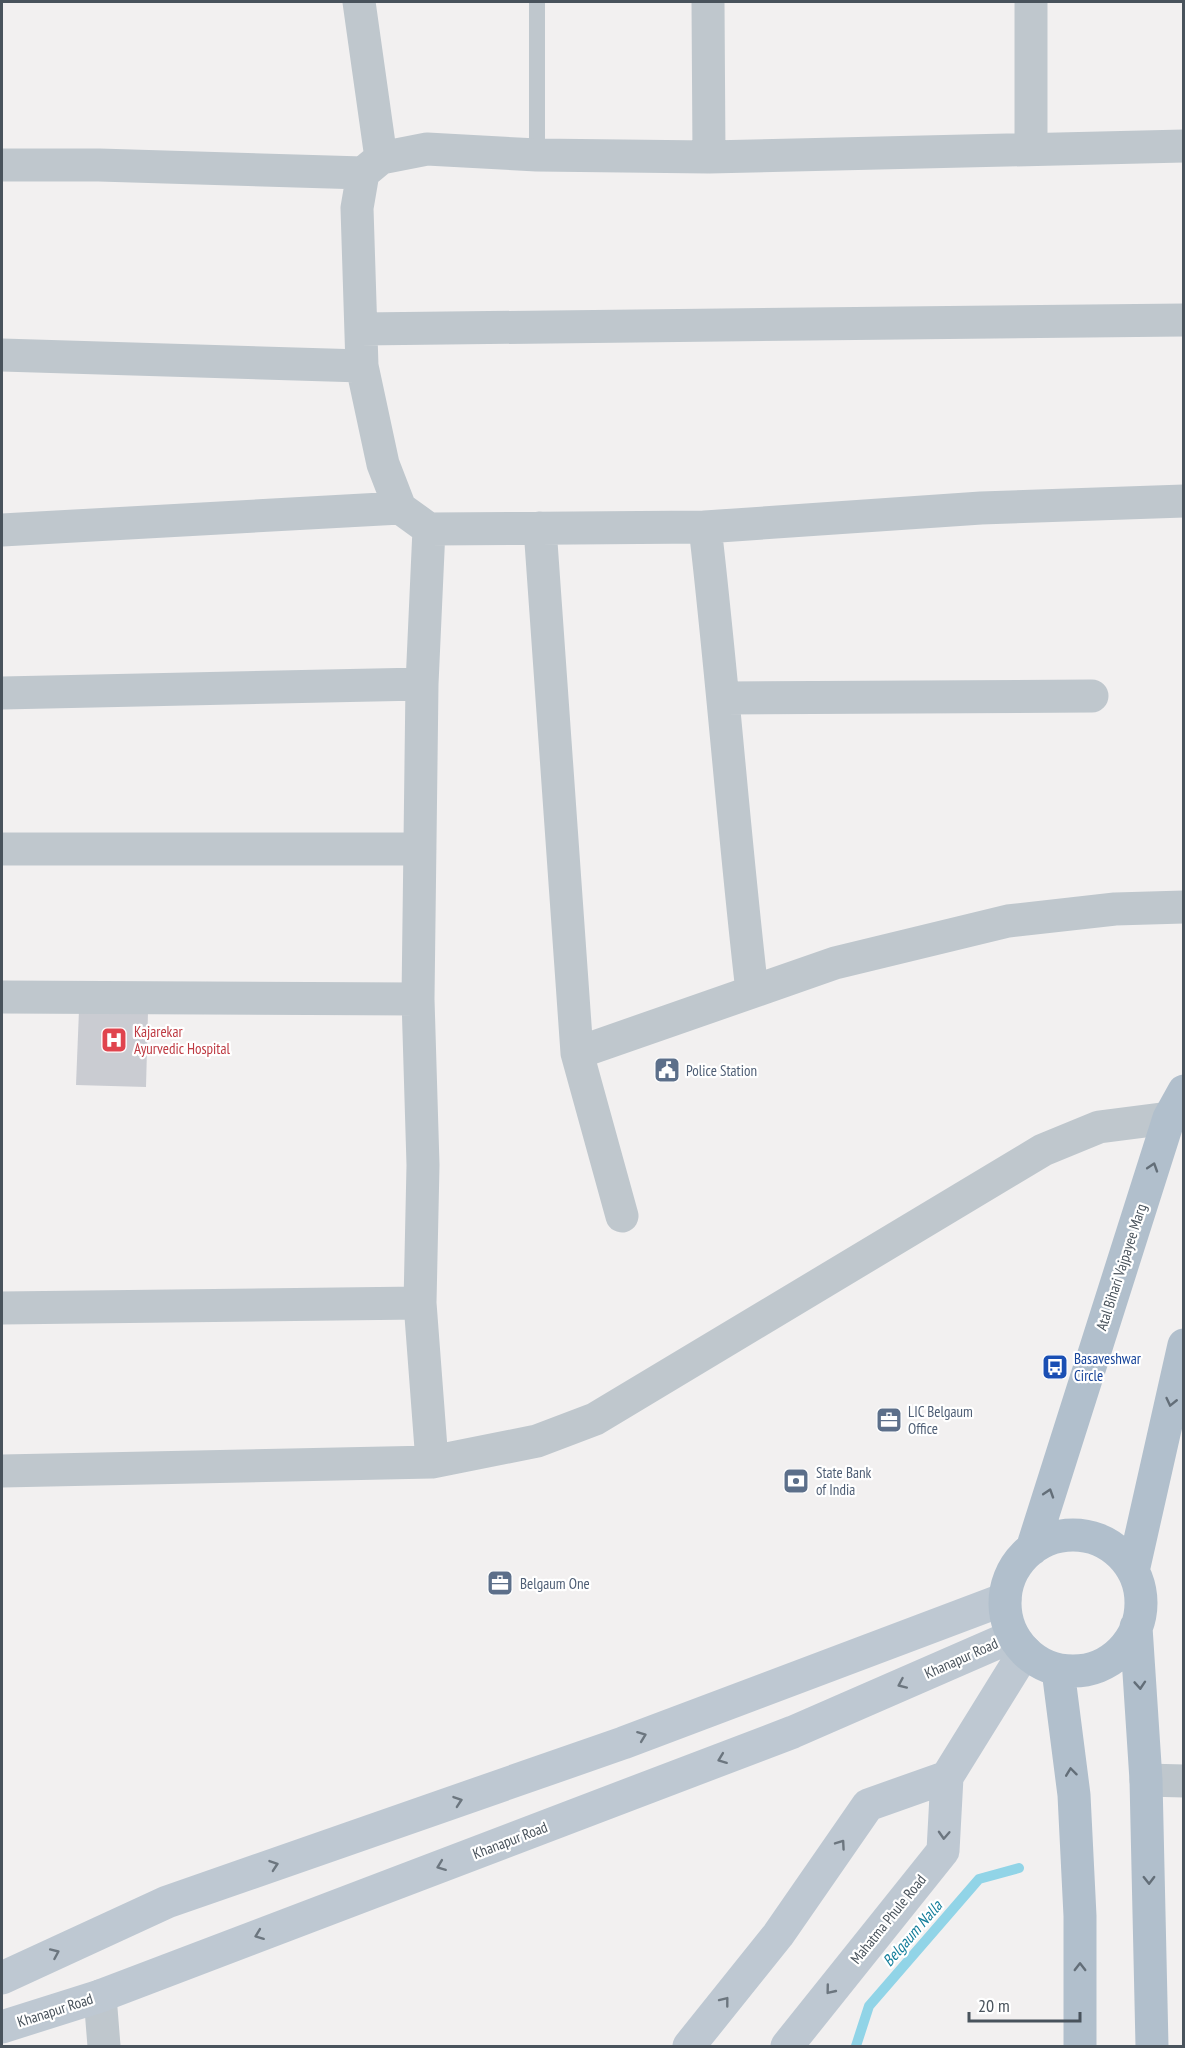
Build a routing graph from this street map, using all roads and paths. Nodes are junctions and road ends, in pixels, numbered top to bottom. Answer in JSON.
{"nodes":[{"id":1,"x":358,"y":2,"type":"edge"},
{"id":2,"x":537,"y":2,"type":"edge"},
{"id":3,"x":708,"y":2,"type":"edge"},
{"id":4,"x":1031,"y":2,"type":"edge"},
{"id":5,"x":1184,"y":146,"type":"edge"},
{"id":6,"x":1031,"y":149,"type":"junction"},
{"id":7,"x":537,"y":155,"type":"junction"},
{"id":8,"x":709,"y":157,"type":"junction"},
{"id":9,"x":2,"y":165,"type":"edge"},
{"id":10,"x":372,"y":166,"type":"junction"},
{"id":11,"x":1184,"y":320,"type":"edge"},
{"id":12,"x":361,"y":329,"type":"junction"},
{"id":13,"x":2,"y":355,"type":"edge"},
{"id":14,"x":362,"y":366,"type":"junction"},
{"id":15,"x":1184,"y":501,"type":"edge"},
{"id":16,"x":400,"y":508,"type":"junction"},
{"id":17,"x":705,"y":526,"type":"junction"},
{"id":18,"x":540,"y":528,"type":"junction"},
{"id":19,"x":429,"y":529,"type":"junction"},
{"id":20,"x":2,"y":530,"type":"edge"},
{"id":21,"x":422,"y":684,"type":"junction"},
{"id":22,"x":2,"y":693,"type":"edge"},
{"id":23,"x":1092,"y":696,"type":"dead end"},
{"id":24,"x":725,"y":698,"type":"junction"},
{"id":25,"x":2,"y":849,"type":"edge"},
{"id":26,"x":420,"y":849,"type":"junction"},
{"id":27,"x":1184,"y":907,"type":"edge"},
{"id":28,"x":752,"y":991,"type":"junction"},
{"id":29,"x":2,"y":997,"type":"edge"},
{"id":30,"x":418,"y":999,"type":"junction"},
{"id":31,"x":577,"y":1053,"type":"junction"},
{"id":32,"x":1176,"y":1105,"type":"edge"},
{"id":33,"x":622,"y":1216,"type":"dead end"},
{"id":34,"x":420,"y":1303,"type":"junction"},
{"id":35,"x":2,"y":1308,"type":"edge"},
{"id":36,"x":1184,"y":1345,"type":"edge"},
{"id":37,"x":432,"y":1462,"type":"junction"},
{"id":38,"x":2,"y":1471,"type":"edge"},
{"id":39,"x":1032,"y":1549,"type":"junction"},
{"id":40,"x":1133,"y":1571,"type":"junction"},
{"id":41,"x":1005,"y":1599,"type":"junction"},
{"id":42,"x":1137,"y":1627,"type":"junction"},
{"id":43,"x":1019,"y":1644,"type":"junction"},
{"id":44,"x":1058,"y":1670,"type":"junction"},
{"id":45,"x":946,"y":1777,"type":"junction"},
{"id":46,"x":1146,"y":1780,"type":"junction"},
{"id":47,"x":1184,"y":1781,"type":"edge"},
{"id":48,"x":2,"y":1977,"type":"edge"},
{"id":49,"x":100,"y":1996,"type":"junction"},
{"id":50,"x":2,"y":2027,"type":"edge"},
{"id":51,"x":104,"y":2046,"type":"edge"},
{"id":52,"x":689,"y":2046,"type":"edge"},
{"id":53,"x":787,"y":2046,"type":"edge"},
{"id":54,"x":1080,"y":2046,"type":"edge"},
{"id":55,"x":1152,"y":2046,"type":"edge"}],
"edges":[{"from":1,"to":10,"type":"street"},
{"from":2,"to":7,"type":"lane"},
{"from":3,"to":8,"type":"street"},
{"from":4,"to":6,"type":"street"},
{"from":5,"to":6,"type":"street"},
{"from":6,"to":8,"type":"street"},
{"from":7,"to":8,"type":"street"},
{"from":7,"to":10,"type":"street"},
{"from":9,"to":10,"type":"street"},
{"from":10,"to":12,"type":"street"},
{"from":11,"to":12,"type":"street"},
{"from":12,"to":14,"type":"street"},
{"from":13,"to":14,"type":"street"},
{"from":14,"to":16,"type":"street"},
{"from":15,"to":17,"type":"street"},
{"from":16,"to":19,"type":"street"},
{"from":16,"to":20,"type":"street"},
{"from":17,"to":18,"type":"street"},
{"from":17,"to":24,"type":"street"},
{"from":18,"to":19,"type":"street"},
{"from":18,"to":31,"type":"street"},
{"from":19,"to":21,"type":"street"},
{"from":21,"to":22,"type":"street"},
{"from":21,"to":26,"type":"street"},
{"from":23,"to":24,"type":"street"},
{"from":24,"to":28,"type":"street"},
{"from":25,"to":26,"type":"street"},
{"from":26,"to":30,"type":"street"},
{"from":27,"to":28,"type":"street"},
{"from":28,"to":31,"type":"street"},
{"from":29,"to":30,"type":"street"},
{"from":30,"to":34,"type":"street"},
{"from":31,"to":33,"type":"street"},
{"from":32,"to":37,"type":"street"},
{"from":39,"to":32,"type":"main road","name":"Atal Bihari Vajpayee Marg","one_way":true},
{"from":34,"to":35,"type":"street"},
{"from":34,"to":37,"type":"street"},
{"from":36,"to":40,"type":"main road","one_way":true},
{"from":37,"to":38,"type":"street"},
{"from":39,"to":40,"type":"main road"},
{"from":39,"to":41,"type":"main road"},
{"from":40,"to":42,"type":"main road"},
{"from":41,"to":43,"type":"main road"},
{"from":48,"to":41,"type":"main road","one_way":true},
{"from":42,"to":44,"type":"main road"},
{"from":42,"to":46,"type":"main road","one_way":true},
{"from":43,"to":44,"type":"main road"},
{"from":43,"to":45,"type":"main road"},
{"from":43,"to":49,"type":"main road","name":"Khanapur Road","one_way":true},
{"from":54,"to":44,"type":"main road","one_way":true},
{"from":52,"to":45,"type":"main road","one_way":true},
{"from":45,"to":53,"type":"main road","name":"Mahatma Phule Road","one_way":true},
{"from":46,"to":47,"type":"street"},
{"from":46,"to":55,"type":"main road","one_way":true},
{"from":49,"to":50,"type":"main road","name":"Khanapur Road"},
{"from":49,"to":51,"type":"street"}]}
